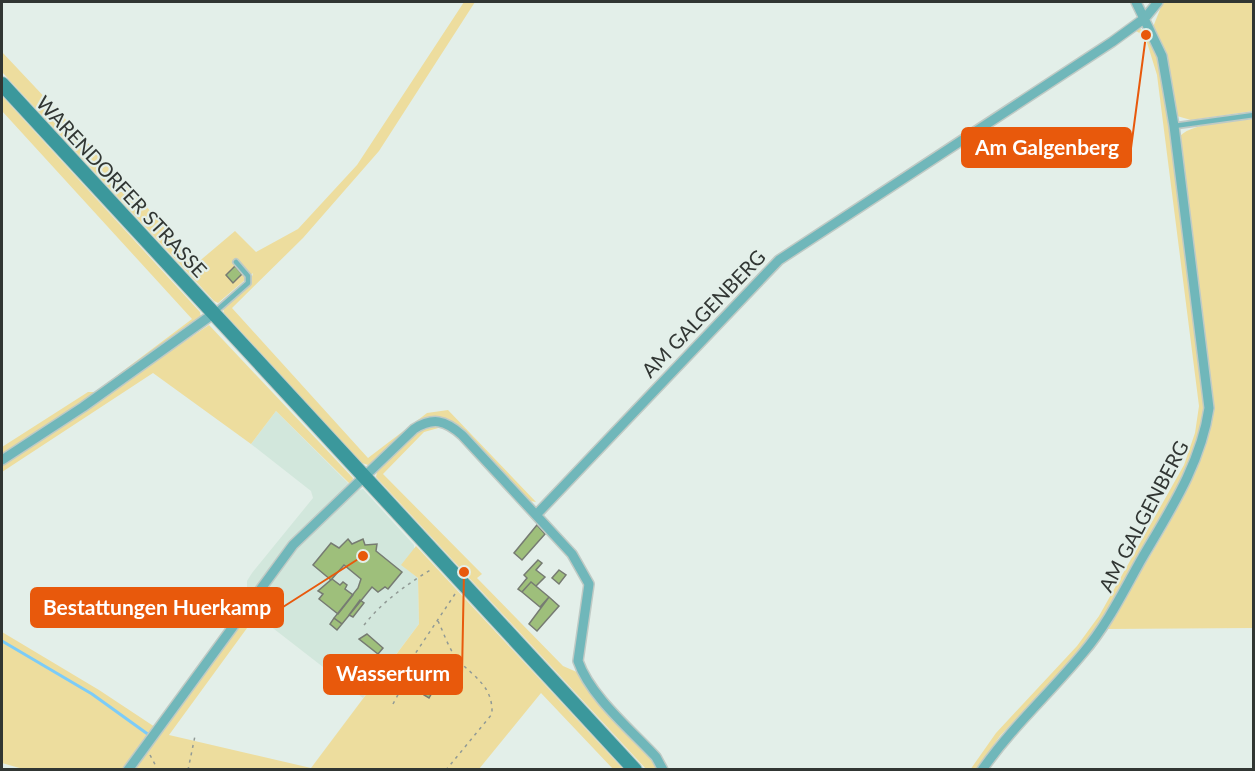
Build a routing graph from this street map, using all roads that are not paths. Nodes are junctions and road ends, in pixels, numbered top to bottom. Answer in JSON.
{"nodes":[{"id":1,"x":1136,"y":2,"type":"edge"},
{"id":2,"x":1158,"y":2,"type":"edge"},
{"id":3,"x":1145,"y":18,"type":"junction"},
{"id":4,"x":2,"y":84,"type":"edge"},
{"id":5,"x":1254,"y":115,"type":"edge"},
{"id":6,"x":1174,"y":126,"type":"junction"},
{"id":7,"x":236,"y":262,"type":"dead end"},
{"id":8,"x":213,"y":314,"type":"junction"},
{"id":9,"x":2,"y":460,"type":"edge"},
{"id":10,"x":365,"y":478,"type":"junction"},
{"id":11,"x":536,"y":515,"type":"junction"},
{"id":12,"x":128,"y":770,"type":"edge"},
{"id":13,"x":635,"y":770,"type":"edge"},
{"id":14,"x":663,"y":770,"type":"edge"},
{"id":15,"x":982,"y":770,"type":"edge"}],
"edges":[{"from":1,"to":3,"type":"street","name":"AM GALGENBERG"},
{"from":2,"to":3,"type":"street","name":"AM GALGENBERG"},
{"from":3,"to":6,"type":"street","name":"AM GALGENBERG"},
{"from":3,"to":11,"type":"street","name":"AM GALGENBERG"},
{"from":4,"to":8,"type":"main road","name":"WARENDORFER STRASSE"},
{"from":5,"to":6,"type":"lane"},
{"from":6,"to":15,"type":"street","name":"AM GALGENBERG"},
{"from":7,"to":8,"type":"lane"},
{"from":8,"to":9,"type":"street"},
{"from":8,"to":10,"type":"main road","name":"WARENDORFER STRASSE"},
{"from":10,"to":11,"type":"street"},
{"from":10,"to":12,"type":"street"},
{"from":10,"to":13,"type":"main road","name":"WARENDORFER STRASSE"},
{"from":11,"to":14,"type":"street"}]}
